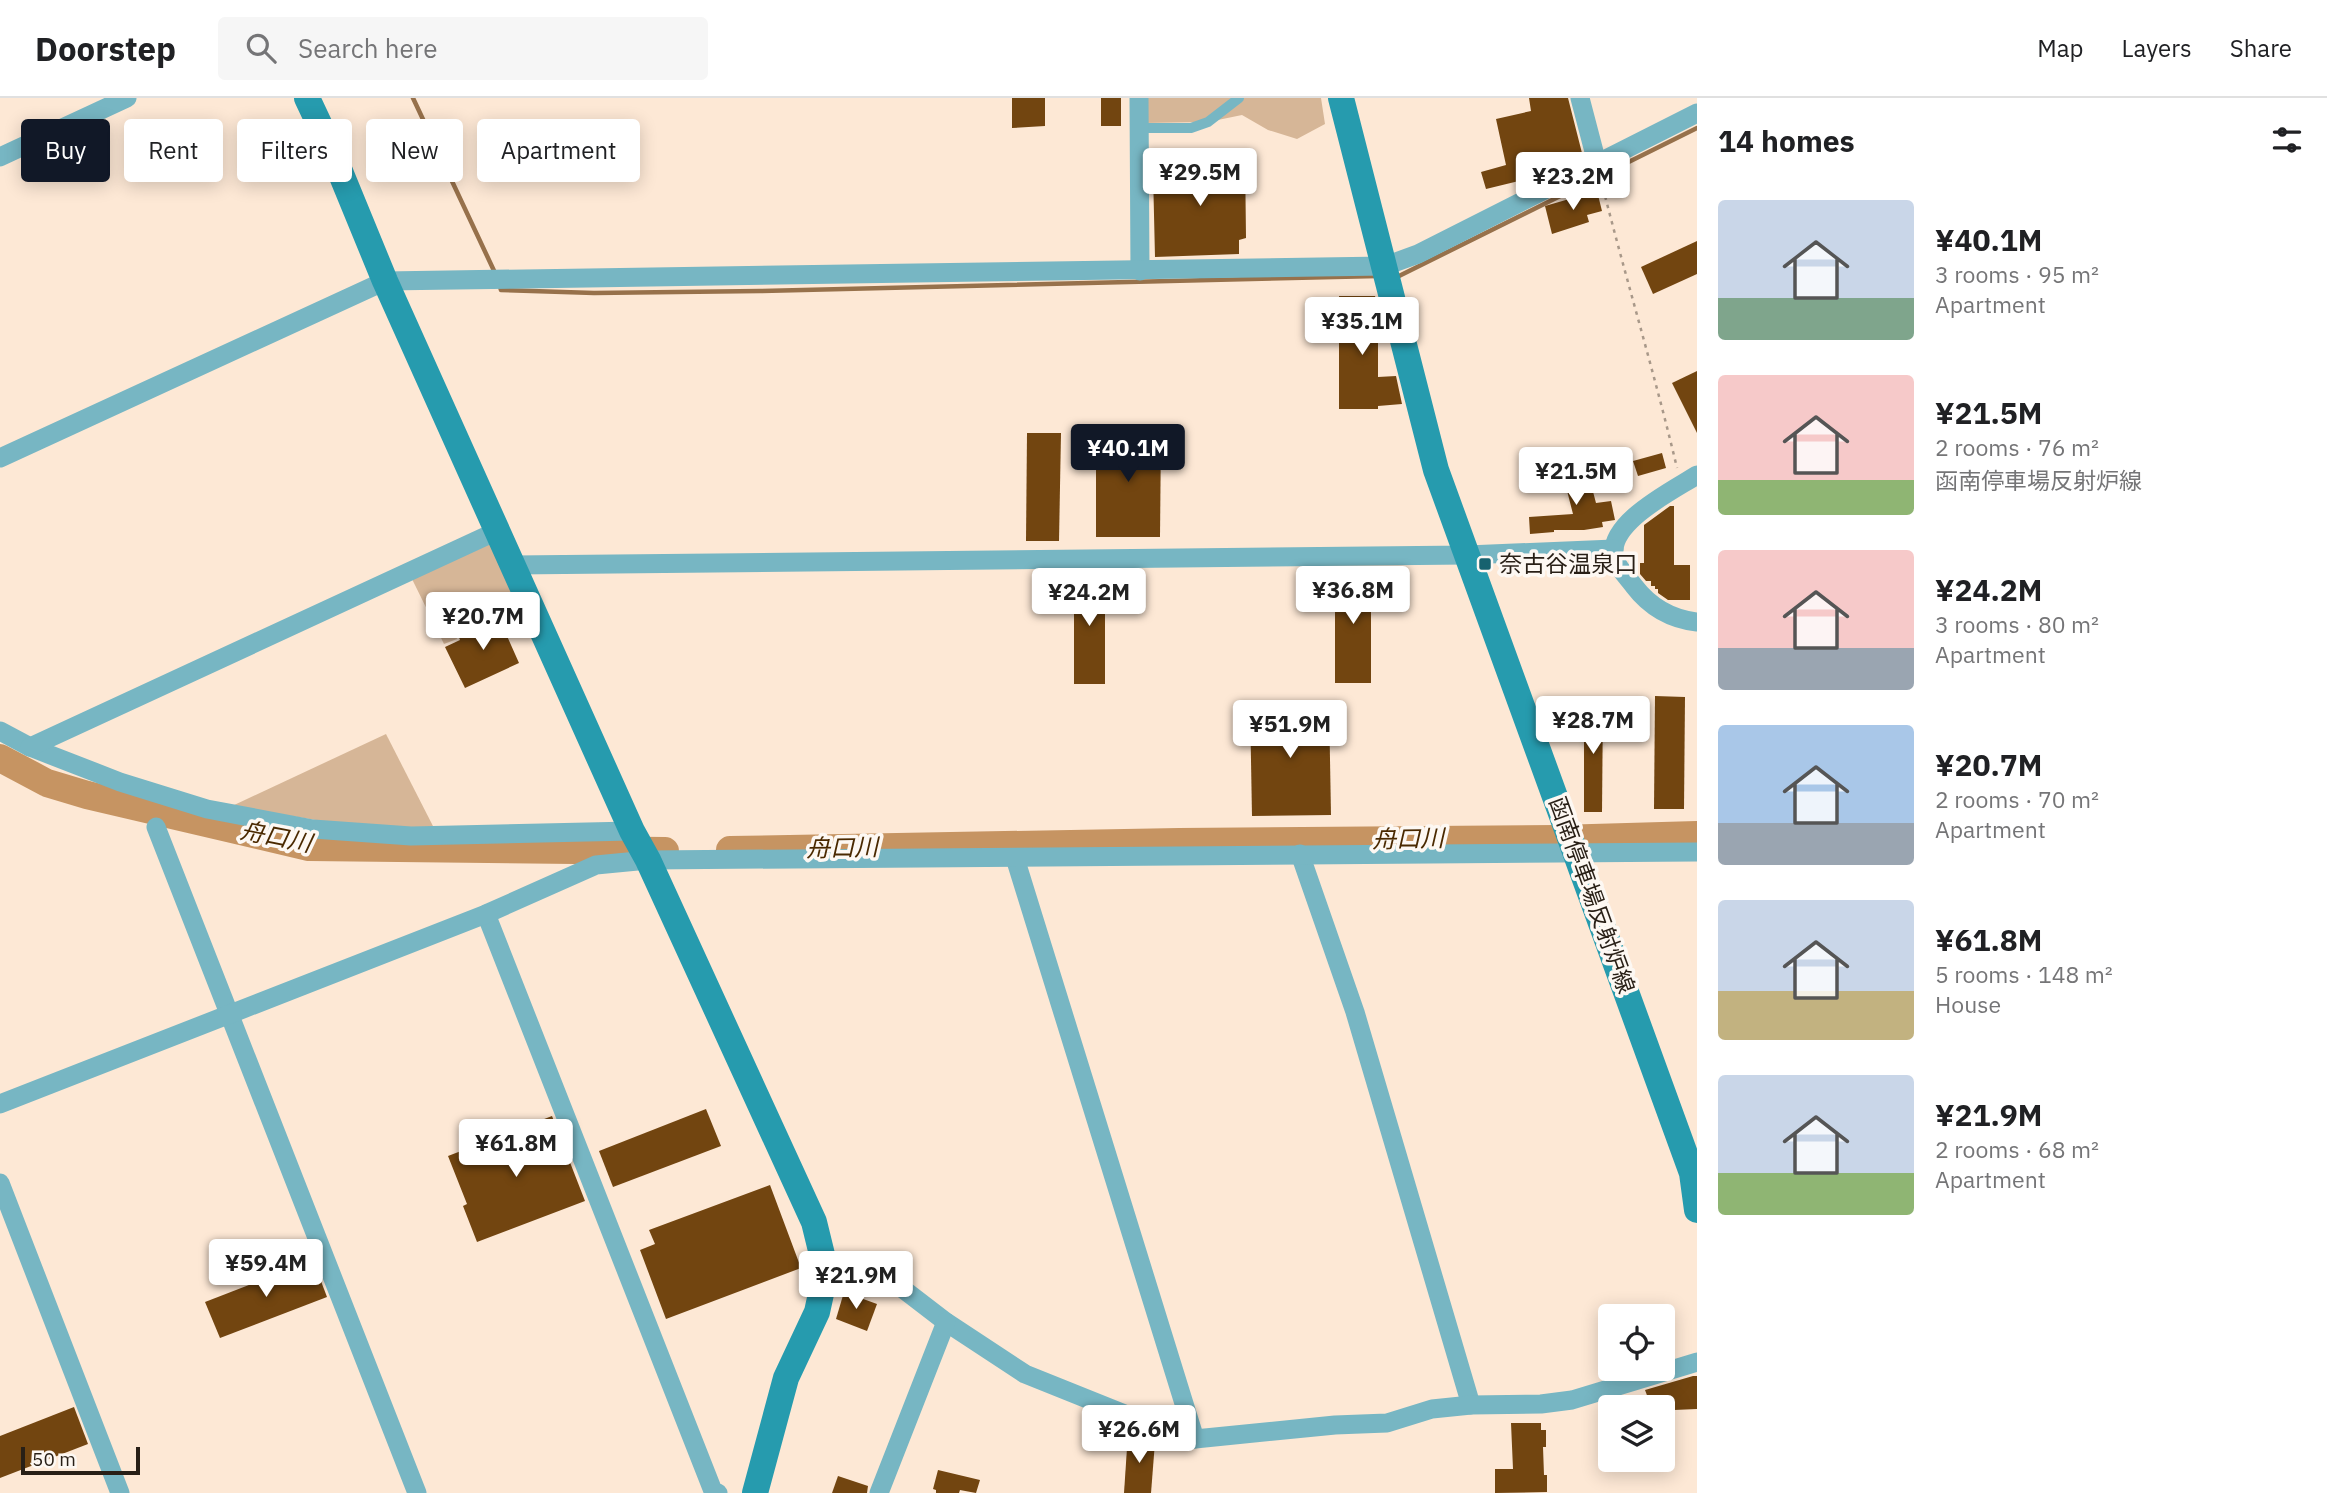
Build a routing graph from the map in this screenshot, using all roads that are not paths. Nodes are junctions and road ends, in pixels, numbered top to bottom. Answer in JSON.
{"nodes":[{"id":1,"x":127,"y":98,"type":"edge"},
{"id":2,"x":307,"y":98,"type":"edge"},
{"id":3,"x":1139,"y":98,"type":"edge"},
{"id":4,"x":1239,"y":98,"type":"edge"},
{"id":5,"x":1340,"y":98,"type":"edge"},
{"id":6,"x":1580,"y":98,"type":"edge"},
{"id":7,"x":1697,"y":113,"type":"edge"},
{"id":8,"x":1139,"y":128,"type":"junction"},
{"id":9,"x":0,"y":157,"type":"edge"},
{"id":10,"x":1597,"y":163,"type":"junction"},
{"id":11,"x":1140,"y":271,"type":"junction"},
{"id":12,"x":1386,"y":272,"type":"junction"},
{"id":13,"x":385,"y":281,"type":"junction"},
{"id":14,"x":0,"y":458,"type":"edge"},
{"id":15,"x":1689,"y":480,"type":"edge"},
{"id":16,"x":497,"y":531,"type":"junction"},
{"id":17,"x":1614,"y":549,"type":"junction"},
{"id":18,"x":1467,"y":555,"type":"junction"},
{"id":19,"x":514,"y":565,"type":"junction"},
{"id":20,"x":1697,"y":622,"type":"edge"},
{"id":21,"x":0,"y":731,"type":"edge"},
{"id":22,"x":30,"y":747,"type":"junction"},
{"id":23,"x":156,"y":827,"type":"dead end"},
{"id":24,"x":632,"y":831,"type":"junction"},
{"id":25,"x":1573,"y":843,"type":"junction"},
{"id":26,"x":1697,"y":852,"type":"edge"},
{"id":27,"x":1300,"y":854,"type":"junction"},
{"id":28,"x":1015,"y":858,"type":"junction"},
{"id":29,"x":648,"y":860,"type":"junction"},
{"id":30,"x":486,"y":914,"type":"junction"},
{"id":31,"x":229,"y":1013,"type":"junction"},
{"id":32,"x":0,"y":1104,"type":"edge"},
{"id":33,"x":0,"y":1183,"type":"edge"},
{"id":34,"x":1697,"y":1210,"type":"edge"},
{"id":35,"x":826,"y":1271,"type":"junction"},
{"id":36,"x":946,"y":1322,"type":"junction"},
{"id":37,"x":1697,"y":1362,"type":"edge"},
{"id":38,"x":1471,"y":1405,"type":"junction"},
{"id":39,"x":1195,"y":1439,"type":"junction"},
{"id":40,"x":713,"y":1492,"type":"edge"},
{"id":41,"x":120,"y":1493,"type":"edge"},
{"id":42,"x":417,"y":1493,"type":"edge"},
{"id":43,"x":755,"y":1493,"type":"edge"},
{"id":44,"x":879,"y":1493,"type":"edge"}],
"edges":[{"from":1,"to":9,"type":"street"},
{"from":2,"to":13,"type":"street"},
{"from":3,"to":8,"type":"street"},
{"from":4,"to":8,"type":"lane"},
{"from":5,"to":12,"type":"street","name":"函南停車場反射炉線"},
{"from":6,"to":10,"type":"street"},
{"from":7,"to":10,"type":"street"},
{"from":8,"to":11,"type":"street"},
{"from":10,"to":12,"type":"street"},
{"from":11,"to":12,"type":"street"},
{"from":11,"to":13,"type":"street"},
{"from":12,"to":18,"type":"street","name":"函南停車場反射炉線"},
{"from":13,"to":14,"type":"street"},
{"from":13,"to":16,"type":"street"},
{"from":15,"to":17,"type":"street"},
{"from":16,"to":19,"type":"street"},
{"from":16,"to":22,"type":"street"},
{"from":17,"to":18,"type":"street"},
{"from":17,"to":20,"type":"street"},
{"from":18,"to":19,"type":"street"},
{"from":18,"to":25,"type":"street","name":"函南停車場反射炉線"},
{"from":19,"to":24,"type":"street"},
{"from":21,"to":22,"type":"street"},
{"from":22,"to":24,"type":"street"},
{"from":23,"to":31,"type":"street"},
{"from":24,"to":29,"type":"street"},
{"from":25,"to":26,"type":"street"},
{"from":25,"to":27,"type":"street"},
{"from":25,"to":34,"type":"street","name":"函南停車場反射炉線"},
{"from":27,"to":28,"type":"street"},
{"from":27,"to":38,"type":"street"},
{"from":28,"to":29,"type":"street"},
{"from":28,"to":39,"type":"street"},
{"from":29,"to":30,"type":"street"},
{"from":29,"to":35,"type":"street"},
{"from":30,"to":31,"type":"street"},
{"from":30,"to":40,"type":"street"},
{"from":31,"to":32,"type":"street"},
{"from":31,"to":42,"type":"street"},
{"from":33,"to":41,"type":"street"},
{"from":35,"to":36,"type":"street"},
{"from":35,"to":43,"type":"street"},
{"from":36,"to":39,"type":"street"},
{"from":36,"to":44,"type":"street"},
{"from":37,"to":38,"type":"street"},
{"from":38,"to":39,"type":"street"}]}
